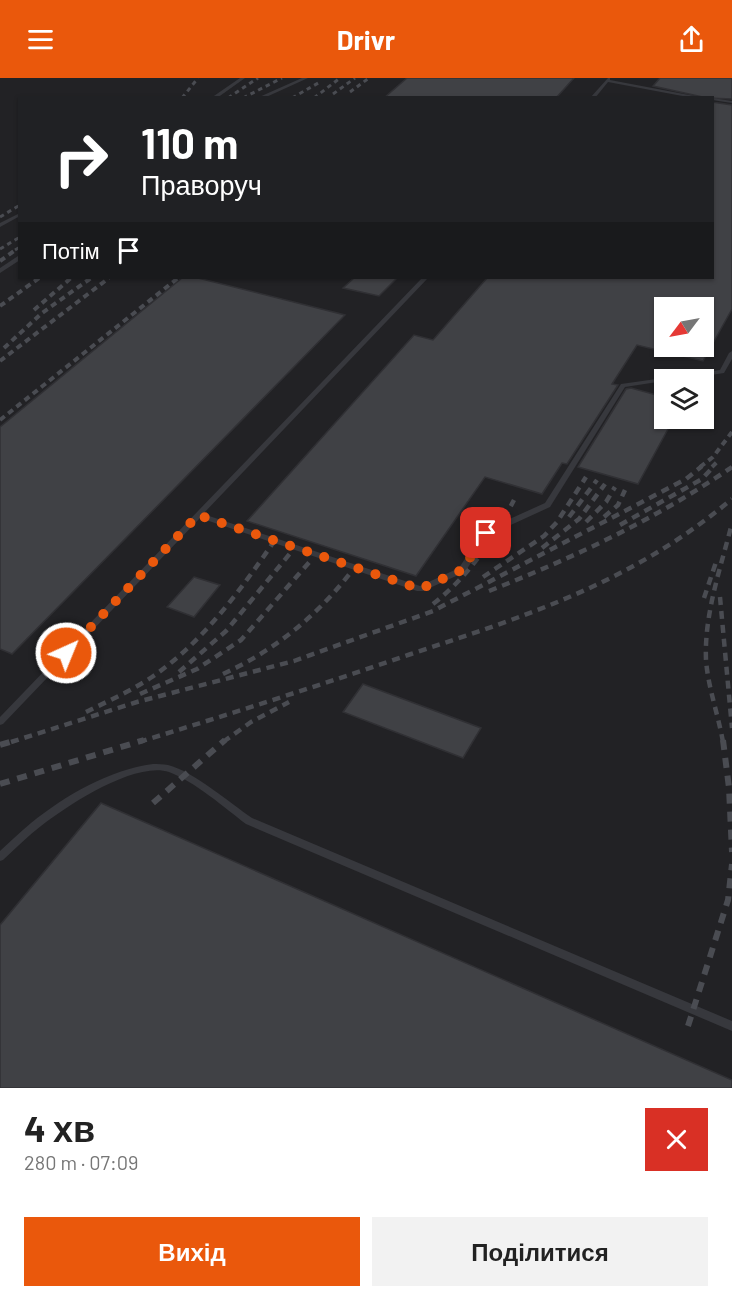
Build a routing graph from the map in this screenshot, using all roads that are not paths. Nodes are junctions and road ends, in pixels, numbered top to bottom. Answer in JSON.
{"nodes":[{"id":1,"x":243,"y":78,"type":"edge"},
{"id":2,"x":306,"y":78,"type":"edge"},
{"id":3,"x":609,"y":79,"type":"edge"},
{"id":4,"x":216,"y":96,"type":"edge"},
{"id":5,"x":264,"y":96,"type":"edge"},
{"id":6,"x":594,"y":96,"type":"edge"},
{"id":7,"x":694,"y":96,"type":"edge"},
{"id":8,"x":714,"y":99,"type":"edge"},
{"id":9,"x":732,"y":102,"type":"edge"},
{"id":10,"x":18,"y":215,"type":"edge"},
{"id":11,"x":0,"y":225,"type":"edge"},
{"id":12,"x":18,"y":258,"type":"edge"},
{"id":13,"x":0,"y":271,"type":"edge"},
{"id":14,"x":424,"y":279,"type":"edge"},
{"id":15,"x":732,"y":353,"type":"edge"},
{"id":16,"x":198,"y":515,"type":"junction"},
{"id":17,"x":0,"y":722,"type":"edge"},
{"id":18,"x":0,"y":857,"type":"edge"},
{"id":19,"x":732,"y":1026,"type":"edge"}],
"edges":[{"from":1,"to":4,"type":"lane"},
{"from":2,"to":5,"type":"lane"},
{"from":3,"to":6,"type":"lane"},
{"from":3,"to":7,"type":"lane"},
{"from":8,"to":9,"type":"lane"},
{"from":10,"to":11,"type":"lane"},
{"from":12,"to":13,"type":"lane"},
{"from":14,"to":16,"type":"lane"},
{"from":15,"to":16,"type":"lane"},
{"from":16,"to":17,"type":"lane"},
{"from":18,"to":19,"type":"lane"}]}
